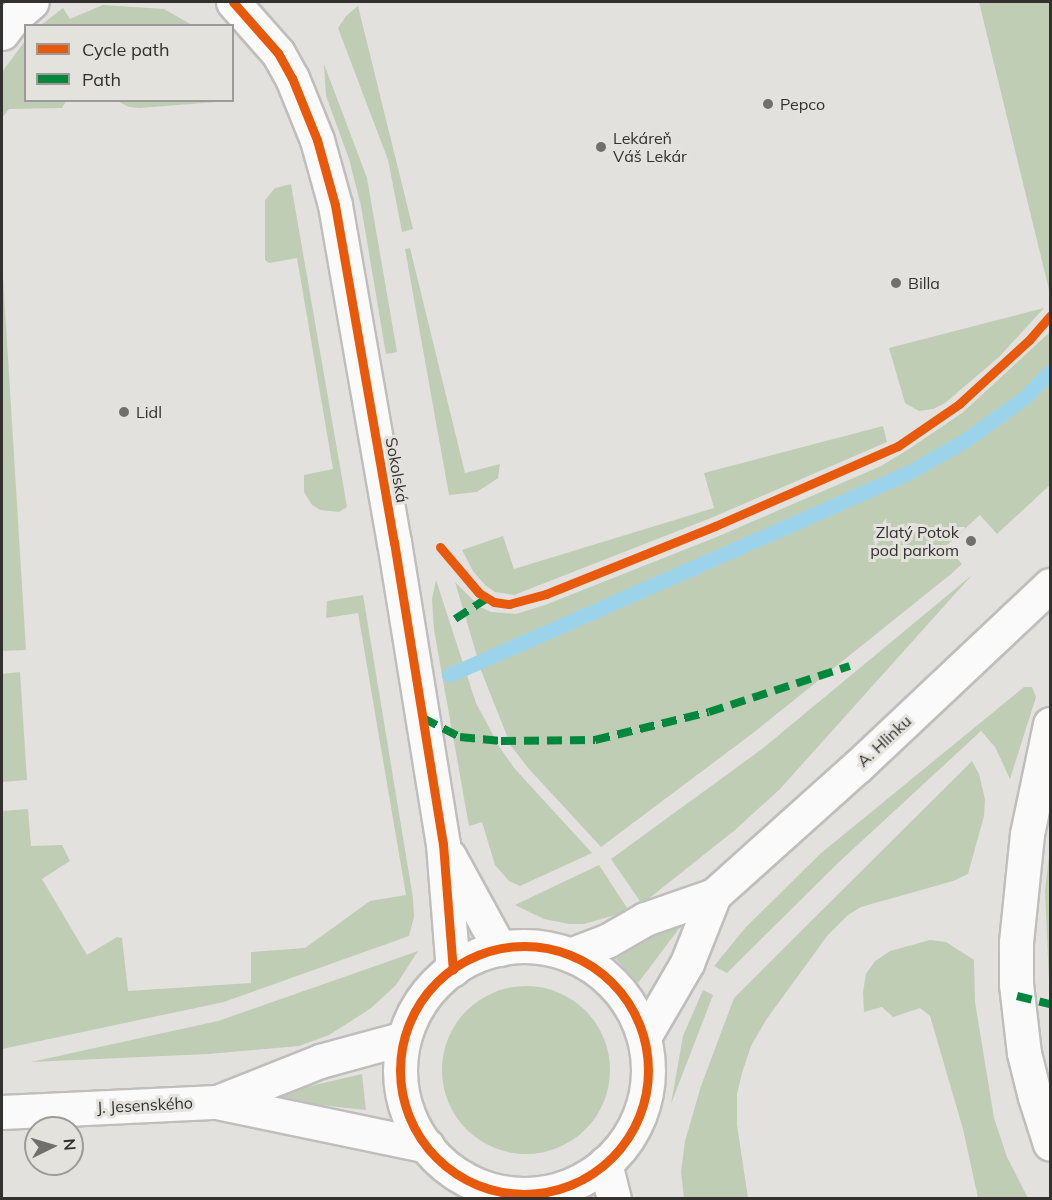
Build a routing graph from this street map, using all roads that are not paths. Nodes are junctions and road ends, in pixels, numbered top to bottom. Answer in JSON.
{"nodes":[{"id":1,"x":32,"y":2,"type":"edge"},
{"id":2,"x":233,"y":2,"type":"edge"},
{"id":3,"x":2,"y":33,"type":"edge"},
{"id":4,"x":1050,"y":585,"type":"edge"},
{"id":5,"x":1050,"y":724,"type":"edge"},
{"id":6,"x":443,"y":844,"type":"junction"},
{"id":7,"x":714,"y":895,"type":"junction"},
{"id":8,"x":500,"y":949,"type":"junction"},
{"id":9,"x":570,"y":955,"type":"junction"},
{"id":10,"x":453,"y":970,"type":"junction"},
{"id":11,"x":644,"y":1037,"type":"junction"},
{"id":12,"x":404,"y":1038,"type":"junction"},
{"id":13,"x":218,"y":1102,"type":"junction"},
{"id":14,"x":2,"y":1112,"type":"edge"},
{"id":15,"x":1050,"y":1143,"type":"edge"},
{"id":16,"x":427,"y":1146,"type":"junction"},
{"id":17,"x":604,"y":1163,"type":"junction"},
{"id":18,"x":519,"y":1196,"type":"edge"},
{"id":19,"x":615,"y":1198,"type":"edge"}],
"edges":[{"from":1,"to":3,"type":"street"},
{"from":2,"to":6,"type":"street","name":"Sokolská"},
{"from":4,"to":7,"type":"street","name":"A. Hlinku"},
{"from":5,"to":15,"type":"street"},
{"from":6,"to":8,"type":"street"},
{"from":6,"to":10,"type":"street","name":"Sokolská"},
{"from":7,"to":9,"type":"street"},
{"from":7,"to":11,"type":"street"},
{"from":8,"to":9,"type":"street"},
{"from":8,"to":10,"type":"street"},
{"from":9,"to":11,"type":"street"},
{"from":10,"to":12,"type":"street"},
{"from":11,"to":17,"type":"street"},
{"from":12,"to":13,"type":"street","name":"J. Jesenského"},
{"from":12,"to":16,"type":"street"},
{"from":13,"to":14,"type":"street","name":"J. Jesenského"},
{"from":13,"to":16,"type":"street","name":"J. Jesenského"},
{"from":16,"to":18,"type":"street"},
{"from":17,"to":18,"type":"street"},
{"from":17,"to":19,"type":"street"}]}
